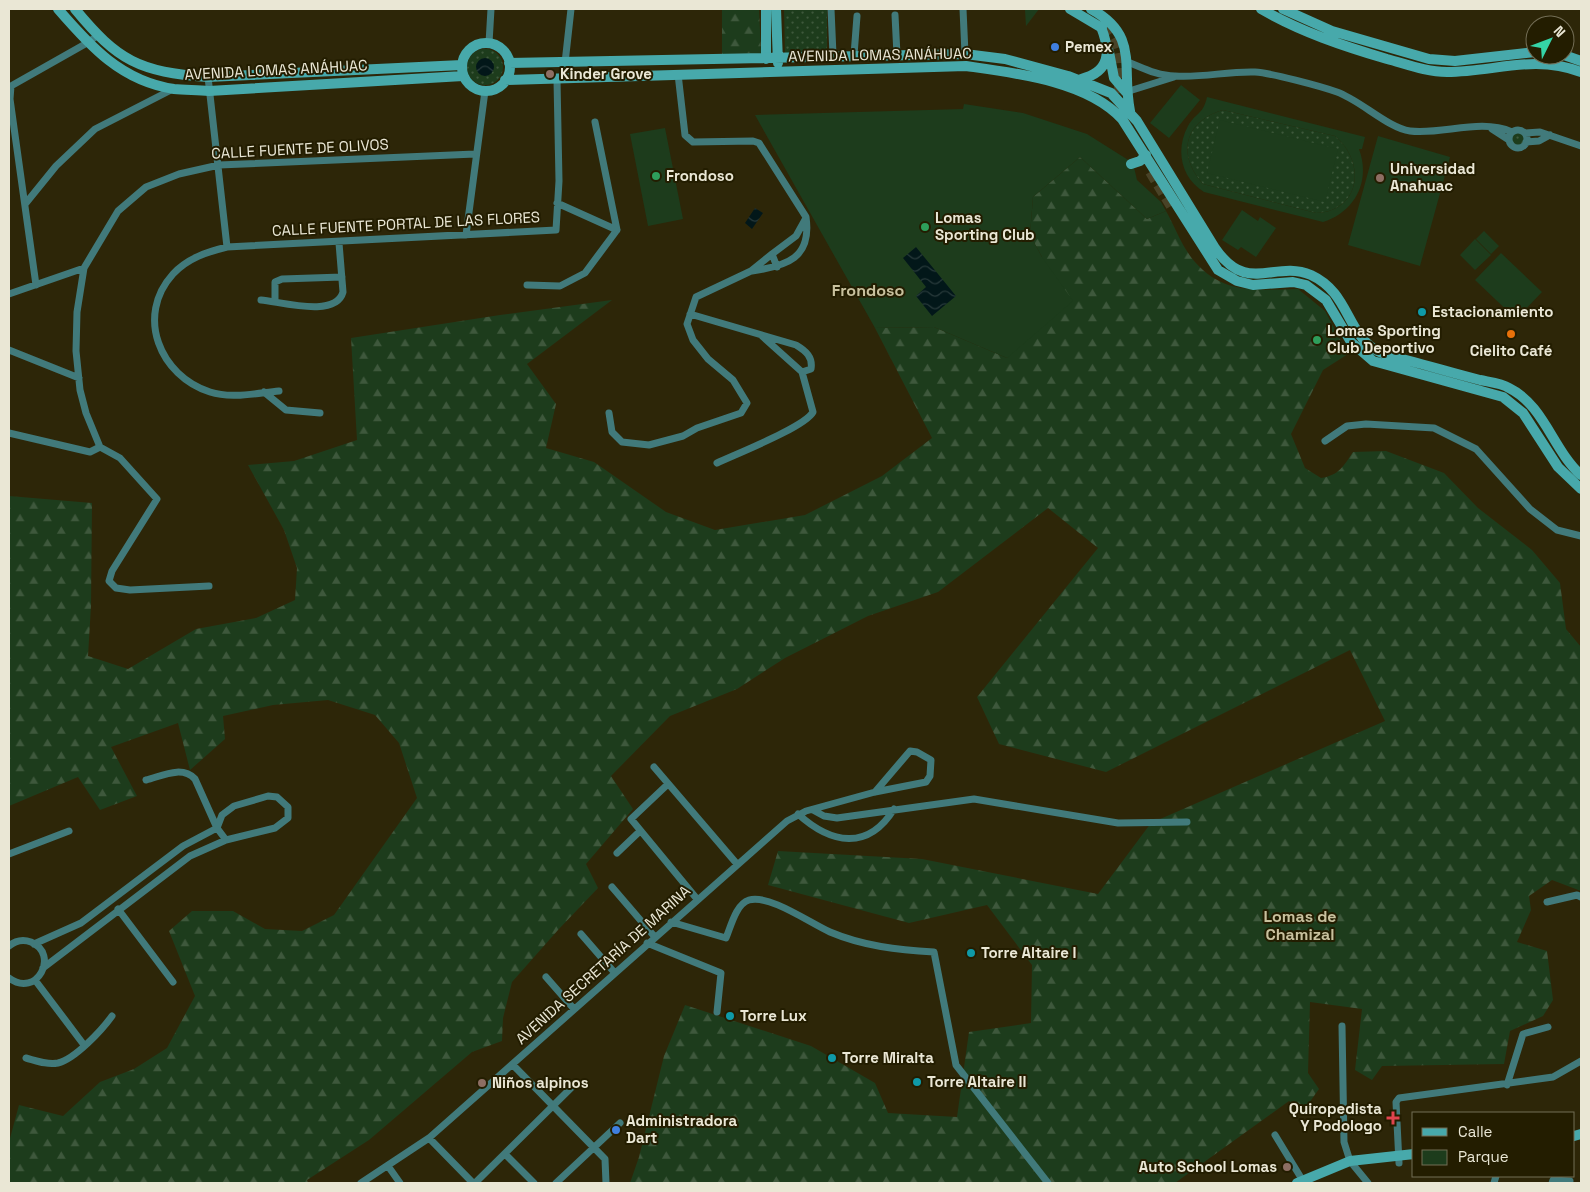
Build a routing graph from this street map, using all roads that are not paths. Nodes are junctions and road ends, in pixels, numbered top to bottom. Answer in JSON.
{"nodes":[{"id":1,"x":58,"y":9,"type":"edge"},
{"id":2,"x":74,"y":9,"type":"edge"},
{"id":3,"x":491,"y":9,"type":"edge"},
{"id":4,"x":571,"y":9,"type":"edge"},
{"id":5,"x":766,"y":9,"type":"edge"},
{"id":6,"x":776,"y":9,"type":"edge"},
{"id":7,"x":831,"y":9,"type":"edge"},
{"id":8,"x":963,"y":9,"type":"edge"},
{"id":9,"x":1070,"y":9,"type":"edge"},
{"id":10,"x":1091,"y":9,"type":"edge"},
{"id":11,"x":1261,"y":9,"type":"edge"},
{"id":12,"x":1283,"y":9,"type":"edge"},
{"id":13,"x":895,"y":15,"type":"dead end"},
{"id":14,"x":857,"y":16,"type":"dead end"},
{"id":15,"x":97,"y":36,"type":"junction"},
{"id":16,"x":87,"y":43,"type":"junction"},
{"id":17,"x":489,"y":44,"type":"junction"},
{"id":18,"x":1109,"y":48,"type":"junction"},
{"id":19,"x":1525,"y":53,"type":"edge"},
{"id":20,"x":965,"y":54,"type":"junction"},
{"id":21,"x":833,"y":55,"type":"junction"},
{"id":22,"x":854,"y":55,"type":"junction"},
{"id":23,"x":897,"y":55,"type":"junction"},
{"id":24,"x":771,"y":59,"type":"junction"},
{"id":25,"x":1128,"y":62,"type":"junction"},
{"id":26,"x":509,"y":63,"type":"junction"},
{"id":27,"x":565,"y":63,"type":"junction"},
{"id":28,"x":463,"y":70,"type":"junction"},
{"id":29,"x":754,"y":72,"type":"junction"},
{"id":30,"x":1581,"y":72,"type":"edge"},
{"id":31,"x":678,"y":74,"type":"junction"},
{"id":32,"x":1174,"y":76,"type":"junction"},
{"id":33,"x":208,"y":77,"type":"junction"},
{"id":34,"x":505,"y":80,"type":"junction"},
{"id":35,"x":557,"y":80,"type":"junction"},
{"id":36,"x":1081,"y":80,"type":"junction"},
{"id":37,"x":10,"y":86,"type":"edge"},
{"id":38,"x":173,"y":89,"type":"junction"},
{"id":39,"x":209,"y":91,"type":"junction"},
{"id":40,"x":485,"y":92,"type":"junction"},
{"id":41,"x":1126,"y":92,"type":"junction"},
{"id":42,"x":9,"y":99,"type":"edge"},
{"id":43,"x":1130,"y":112,"type":"junction"},
{"id":44,"x":594,"y":122,"type":"dead end"},
{"id":45,"x":1489,"y":127,"type":"junction"},
{"id":46,"x":1512,"y":132,"type":"junction"},
{"id":47,"x":1525,"y":133,"type":"junction"},
{"id":48,"x":1550,"y":135,"type":"junction"},
{"id":49,"x":1510,"y":140,"type":"junction"},
{"id":50,"x":1526,"y":142,"type":"junction"},
{"id":51,"x":1581,"y":146,"type":"edge"},
{"id":52,"x":475,"y":154,"type":"junction"},
{"id":53,"x":1146,"y":155,"type":"junction"},
{"id":54,"x":1132,"y":164,"type":"dead end"},
{"id":55,"x":219,"y":165,"type":"junction"},
{"id":56,"x":26,"y":202,"type":"junction"},
{"id":57,"x":557,"y":203,"type":"junction"},
{"id":58,"x":1172,"y":208,"type":"tunnel mouth"},
{"id":59,"x":806,"y":217,"type":"junction"},
{"id":60,"x":617,"y":230,"type":"junction"},
{"id":61,"x":466,"y":235,"type":"junction"},
{"id":62,"x":796,"y":236,"type":"junction"},
{"id":63,"x":339,"y":242,"type":"junction"},
{"id":64,"x":807,"y":243,"type":"junction"},
{"id":65,"x":227,"y":247,"type":"junction"},
{"id":66,"x":772,"y":254,"type":"junction"},
{"id":67,"x":777,"y":267,"type":"junction"},
{"id":68,"x":84,"y":268,"type":"junction"},
{"id":69,"x":1218,"y":270,"type":"junction"},
{"id":70,"x":751,"y":271,"type":"junction"},
{"id":71,"x":342,"y":277,"type":"junction"},
{"id":72,"x":36,"y":285,"type":"junction"},
{"id":73,"x":527,"y":285,"type":"dead end"},
{"id":74,"x":9,"y":294,"type":"edge"},
{"id":75,"x":262,"y":300,"type":"dead end"},
{"id":76,"x":275,"y":301,"type":"junction"},
{"id":77,"x":690,"y":314,"type":"junction"},
{"id":78,"x":762,"y":336,"type":"junction"},
{"id":79,"x":9,"y":350,"type":"edge"},
{"id":80,"x":802,"y":372,"type":"junction"},
{"id":81,"x":79,"y":378,"type":"junction"},
{"id":82,"x":278,"y":391,"type":"dead end"},
{"id":83,"x":264,"y":392,"type":"junction"},
{"id":84,"x":320,"y":413,"type":"dead end"},
{"id":85,"x":609,"y":413,"type":"dead end"},
{"id":86,"x":9,"y":433,"type":"edge"},
{"id":87,"x":1325,"y":441,"type":"dead end"},
{"id":88,"x":100,"y":447,"type":"junction"},
{"id":89,"x":717,"y":463,"type":"dead end"},
{"id":90,"x":1581,"y":474,"type":"edge"},
{"id":91,"x":1581,"y":489,"type":"edge"},
{"id":92,"x":1581,"y":536,"type":"edge"},
{"id":93,"x":210,"y":586,"type":"dead end"},
{"id":94,"x":654,"y":767,"type":"dead end"},
{"id":95,"x":146,"y":780,"type":"dead end"},
{"id":96,"x":668,"y":784,"type":"junction"},
{"id":97,"x":875,"y":792,"type":"junction"},
{"id":98,"x":894,"y":809,"type":"junction"},
{"id":99,"x":813,"y":810,"type":"junction"},
{"id":100,"x":798,"y":814,"type":"junction"},
{"id":101,"x":1187,"y":822,"type":"dead end"},
{"id":102,"x":216,"y":828,"type":"junction"},
{"id":103,"x":69,"y":831,"type":"dead end"},
{"id":104,"x":640,"y":832,"type":"junction"},
{"id":105,"x":226,"y":840,"type":"junction"},
{"id":106,"x":617,"y":853,"type":"dead end"},
{"id":107,"x":9,"y":854,"type":"edge"},
{"id":108,"x":737,"y":864,"type":"junction"},
{"id":109,"x":612,"y":887,"type":"dead end"},
{"id":110,"x":1581,"y":897,"type":"edge"},
{"id":111,"x":697,"y":899,"type":"junction"},
{"id":112,"x":1547,"y":902,"type":"dead end"},
{"id":113,"x":118,"y":909,"type":"junction"},
{"id":114,"x":671,"y":922,"type":"junction"},
{"id":115,"x":581,"y":934,"type":"dead end"},
{"id":116,"x":654,"y":936,"type":"junction"},
{"id":117,"x":647,"y":943,"type":"junction"},
{"id":118,"x":34,"y":944,"type":"junction"},
{"id":119,"x":9,"y":946,"type":"edge"},
{"id":120,"x":44,"y":968,"type":"junction"},
{"id":121,"x":614,"y":972,"type":"junction"},
{"id":122,"x":546,"y":977,"type":"dead end"},
{"id":123,"x":35,"y":980,"type":"junction"},
{"id":124,"x":11,"y":981,"type":"edge"},
{"id":125,"x":173,"y":982,"type":"dead end"},
{"id":126,"x":574,"y":1009,"type":"junction"},
{"id":127,"x":717,"y":1012,"type":"dead end"},
{"id":128,"x":112,"y":1016,"type":"dead end"},
{"id":129,"x":1342,"y":1026,"type":"dead end"},
{"id":130,"x":1548,"y":1027,"type":"dead end"},
{"id":131,"x":84,"y":1045,"type":"junction"},
{"id":132,"x":26,"y":1058,"type":"dead end"},
{"id":133,"x":1581,"y":1061,"type":"edge"},
{"id":134,"x":513,"y":1065,"type":"junction"},
{"id":135,"x":1507,"y":1085,"type":"junction"},
{"id":136,"x":573,"y":1086,"type":"dead end"},
{"id":137,"x":552,"y":1106,"type":"junction"},
{"id":138,"x":620,"y":1123,"type":"dead end"},
{"id":139,"x":1275,"y":1135,"type":"dead end"},
{"id":140,"x":428,"y":1138,"type":"junction"},
{"id":141,"x":594,"y":1148,"type":"junction"},
{"id":142,"x":505,"y":1154,"type":"junction"},
{"id":143,"x":1412,"y":1155,"type":"edge"},
{"id":144,"x":1399,"y":1160,"type":"junction"},
{"id":145,"x":1412,"y":1162,"type":"edge"},
{"id":146,"x":1352,"y":1163,"type":"junction"},
{"id":147,"x":388,"y":1166,"type":"junction"},
{"id":148,"x":1570,"y":1181,"type":"dead end"},
{"id":149,"x":1300,"y":1182,"type":"edge"},
{"id":150,"x":361,"y":1183,"type":"edge"},
{"id":151,"x":400,"y":1183,"type":"edge"},
{"id":152,"x":474,"y":1183,"type":"edge"},
{"id":153,"x":534,"y":1183,"type":"edge"},
{"id":154,"x":556,"y":1183,"type":"edge"},
{"id":155,"x":606,"y":1183,"type":"edge"},
{"id":156,"x":1048,"y":1183,"type":"edge"},
{"id":157,"x":1368,"y":1183,"type":"edge"},
{"id":158,"x":1552,"y":1183,"type":"edge"}],
"edges":[{"from":1,"to":16,"type":"main road","name":"AVENIDA LOMAS ANÁHUAC"},
{"from":2,"to":15,"type":"main road","name":"AVENIDA LOMAS ANÁHUAC"},
{"from":3,"to":17,"type":"street"},
{"from":4,"to":27,"type":"street"},
{"from":5,"to":24,"type":"main road"},
{"from":6,"to":24,"type":"main road"},
{"from":7,"to":21,"type":"street"},
{"from":8,"to":20,"type":"street"},
{"from":9,"to":18,"type":"main road"},
{"from":10,"to":25,"type":"main road"},
{"from":11,"to":30,"type":"main road"},
{"from":12,"to":19,"type":"main road"},
{"from":13,"to":23,"type":"street"},
{"from":14,"to":22,"type":"street"},
{"from":15,"to":16,"type":"street"},
{"from":15,"to":33,"type":"main road","name":"AVENIDA LOMAS ANÁHUAC"},
{"from":16,"to":37,"type":"street"},
{"from":16,"to":38,"type":"main road","name":"AVENIDA LOMAS ANÁHUAC"},
{"from":17,"to":26,"type":"main road"},
{"from":17,"to":28,"type":"main road"},
{"from":18,"to":36,"type":"main road"},
{"from":18,"to":41,"type":"main road"},
{"from":20,"to":23,"type":"main road","name":"AVENIDA LOMAS ANÁHUAC"},
{"from":20,"to":36,"type":"main road","name":"AVENIDA LOMAS ANÁHUAC"},
{"from":21,"to":22,"type":"main road","name":"AVENIDA LOMAS ANÁHUAC"},
{"from":21,"to":24,"type":"main road","name":"AVENIDA LOMAS ANÁHUAC"},
{"from":22,"to":23,"type":"main road","name":"AVENIDA LOMAS ANÁHUAC"},
{"from":24,"to":27,"type":"main road","name":"AVENIDA LOMAS ANÁHUAC"},
{"from":24,"to":29,"type":"main road"},
{"from":25,"to":32,"type":"street"},
{"from":25,"to":41,"type":"main road"},
{"from":26,"to":27,"type":"main road","name":"AVENIDA LOMAS ANÁHUAC"},
{"from":26,"to":34,"type":"main road"},
{"from":28,"to":33,"type":"main road","name":"AVENIDA LOMAS ANÁHUAC"},
{"from":28,"to":39,"type":"main road","name":"AVENIDA LOMAS ANÁHUAC"},
{"from":28,"to":40,"type":"main road"},
{"from":29,"to":31,"type":"main road","name":"AVENIDA LOMAS ANÁHUAC"},
{"from":29,"to":53,"type":"main road","name":"AVENIDA LOMAS ANÁHUAC"},
{"from":31,"to":35,"type":"main road","name":"AVENIDA LOMAS ANÁHUAC"},
{"from":31,"to":59,"type":"street"},
{"from":32,"to":41,"type":"street"},
{"from":32,"to":45,"type":"street"},
{"from":33,"to":39,"type":"street"},
{"from":34,"to":35,"type":"main road","name":"AVENIDA LOMAS ANÁHUAC"},
{"from":34,"to":40,"type":"main road"},
{"from":35,"to":57,"type":"street","name":"CALLE FUENTE PORTAL DE LAS FLORES"},
{"from":36,"to":43,"type":"main road","name":"AVENIDA LOMAS ANÁHUAC"},
{"from":37,"to":42,"type":"street"},
{"from":38,"to":39,"type":"main road","name":"AVENIDA LOMAS ANÁHUAC"},
{"from":38,"to":56,"type":"street"},
{"from":39,"to":55,"type":"street"},
{"from":40,"to":52,"type":"street"},
{"from":41,"to":43,"type":"main road"},
{"from":42,"to":56,"type":"street"},
{"from":43,"to":90,"type":"main road","name":"AVENIDA LOMAS ANÁHUAC"},
{"from":44,"to":60,"type":"street"},
{"from":45,"to":46,"type":"street"},
{"from":45,"to":49,"type":"street"},
{"from":46,"to":47,"type":"street"},
{"from":46,"to":49,"type":"street"},
{"from":47,"to":48,"type":"street"},
{"from":47,"to":50,"type":"street"},
{"from":48,"to":50,"type":"street"},
{"from":48,"to":51,"type":"street"},
{"from":49,"to":50,"type":"street"},
{"from":52,"to":55,"type":"street","name":"CALLE FUENTE DE OLIVOS"},
{"from":52,"to":61,"type":"street"},
{"from":53,"to":54,"type":"main road"},
{"from":53,"to":69,"type":"main road","name":"AVENIDA LOMAS ANÁHUAC"},
{"from":55,"to":65,"type":"street"},
{"from":55,"to":68,"type":"street","name":"CALLE FUENTE DE OLIVOS"},
{"from":56,"to":72,"type":"street"},
{"from":57,"to":60,"type":"street"},
{"from":57,"to":61,"type":"street","name":"CALLE FUENTE PORTAL DE LAS FLORES"},
{"from":58,"to":69,"type":"main road"},
{"from":59,"to":62,"type":"street"},
{"from":59,"to":64,"type":"street"},
{"from":60,"to":73,"type":"street"},
{"from":61,"to":63,"type":"street","name":"CALLE FUENTE PORTAL DE LAS FLORES"},
{"from":62,"to":64,"type":"street"},
{"from":62,"to":66,"type":"street"},
{"from":63,"to":65,"type":"street","name":"CALLE FUENTE PORTAL DE LAS FLORES"},
{"from":63,"to":71,"type":"street"},
{"from":64,"to":67,"type":"street"},
{"from":65,"to":83,"type":"street","name":"CALLE FUENTE PORTAL DE LAS FLORES"},
{"from":66,"to":67,"type":"street"},
{"from":66,"to":70,"type":"street"},
{"from":67,"to":70,"type":"street"},
{"from":68,"to":72,"type":"street"},
{"from":68,"to":81,"type":"street","name":"CALLE FUENTE DE OLIVOS"},
{"from":69,"to":91,"type":"main road","name":"AVENIDA LOMAS ANÁHUAC"},
{"from":70,"to":77,"type":"street"},
{"from":71,"to":76,"type":"street"},
{"from":71,"to":76,"type":"street"},
{"from":72,"to":74,"type":"street"},
{"from":75,"to":76,"type":"street"},
{"from":77,"to":78,"type":"street"},
{"from":77,"to":85,"type":"street"},
{"from":78,"to":80,"type":"street"},
{"from":78,"to":80,"type":"street"},
{"from":79,"to":81,"type":"street"},
{"from":80,"to":89,"type":"street"},
{"from":81,"to":88,"type":"street","name":"CALLE FUENTE DE OLIVOS"},
{"from":82,"to":83,"type":"street","name":"CALLE FUENTE PORTAL DE LAS FLORES"},
{"from":83,"to":84,"type":"street"},
{"from":86,"to":88,"type":"street"},
{"from":87,"to":92,"type":"street"},
{"from":88,"to":93,"type":"street"},
{"from":94,"to":96,"type":"street"},
{"from":95,"to":102,"type":"street"},
{"from":96,"to":104,"type":"street"},
{"from":96,"to":108,"type":"street"},
{"from":97,"to":97,"type":"street","name":"AVENIDA SECRETARÍA DE MARINA"},
{"from":97,"to":99,"type":"street","name":"AVENIDA SECRETARÍA DE MARINA"},
{"from":98,"to":99,"type":"street"},
{"from":98,"to":100,"type":"street"},
{"from":98,"to":101,"type":"street"},
{"from":99,"to":100,"type":"street","name":"AVENIDA SECRETARÍA DE MARINA"},
{"from":100,"to":108,"type":"street","name":"AVENIDA SECRETARÍA DE MARINA"},
{"from":102,"to":105,"type":"street"},
{"from":102,"to":105,"type":"street"},
{"from":102,"to":118,"type":"street"},
{"from":103,"to":107,"type":"street"},
{"from":104,"to":106,"type":"street"},
{"from":104,"to":111,"type":"street"},
{"from":105,"to":113,"type":"street"},
{"from":108,"to":111,"type":"street","name":"AVENIDA SECRETARÍA DE MARINA"},
{"from":109,"to":116,"type":"street"},
{"from":110,"to":112,"type":"street"},
{"from":111,"to":114,"type":"street","name":"AVENIDA SECRETARÍA DE MARINA"},
{"from":113,"to":120,"type":"street"},
{"from":113,"to":125,"type":"street"},
{"from":114,"to":116,"type":"street","name":"AVENIDA SECRETARÍA DE MARINA"},
{"from":114,"to":156,"type":"street"},
{"from":115,"to":121,"type":"street"},
{"from":116,"to":117,"type":"street","name":"AVENIDA SECRETARÍA DE MARINA"},
{"from":117,"to":121,"type":"street","name":"AVENIDA SECRETARÍA DE MARINA"},
{"from":117,"to":127,"type":"street"},
{"from":118,"to":119,"type":"street"},
{"from":118,"to":120,"type":"street"},
{"from":120,"to":123,"type":"street"},
{"from":121,"to":126,"type":"street","name":"AVENIDA SECRETARÍA DE MARINA"},
{"from":122,"to":126,"type":"street"},
{"from":123,"to":124,"type":"street"},
{"from":123,"to":131,"type":"street"},
{"from":126,"to":134,"type":"street","name":"AVENIDA SECRETARÍA DE MARINA"},
{"from":128,"to":131,"type":"street"},
{"from":129,"to":146,"type":"street"},
{"from":130,"to":135,"type":"street"},
{"from":131,"to":132,"type":"street"},
{"from":133,"to":135,"type":"street"},
{"from":134,"to":137,"type":"street"},
{"from":134,"to":140,"type":"street","name":"AVENIDA SECRETARÍA DE MARINA"},
{"from":135,"to":144,"type":"street"},
{"from":136,"to":137,"type":"street"},
{"from":137,"to":141,"type":"street"},
{"from":137,"to":142,"type":"street"},
{"from":138,"to":141,"type":"street"},
{"from":139,"to":149,"type":"street"},
{"from":140,"to":147,"type":"street","name":"AVENIDA SECRETARÍA DE MARINA"},
{"from":140,"to":152,"type":"street"},
{"from":141,"to":154,"type":"street"},
{"from":141,"to":155,"type":"street"},
{"from":142,"to":152,"type":"street"},
{"from":142,"to":153,"type":"street"},
{"from":143,"to":144,"type":"main road"},
{"from":144,"to":145,"type":"main road"},
{"from":144,"to":146,"type":"main road"},
{"from":146,"to":149,"type":"main road"},
{"from":146,"to":157,"type":"street"},
{"from":147,"to":150,"type":"street","name":"AVENIDA SECRETARÍA DE MARINA"},
{"from":147,"to":151,"type":"street"},
{"from":148,"to":158,"type":"street"}]}
